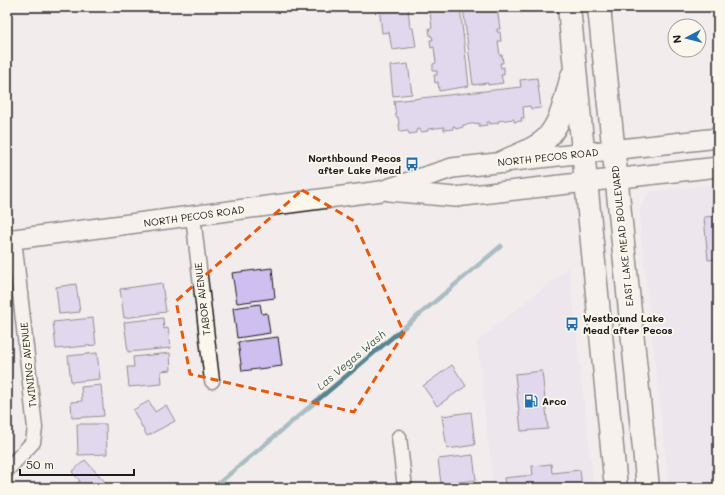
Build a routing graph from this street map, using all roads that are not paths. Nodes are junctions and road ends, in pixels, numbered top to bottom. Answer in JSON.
{"nodes":[{"id":1,"x":569,"y":7,"type":"edge"},
{"id":2,"x":599,"y":7,"type":"edge"},
{"id":3,"x":575,"y":67,"type":"junction"},
{"id":4,"x":718,"y":138,"type":"edge"},
{"id":5,"x":613,"y":150,"type":"junction"},
{"id":6,"x":583,"y":153,"type":"junction"},
{"id":7,"x":503,"y":162,"type":"junction"},
{"id":8,"x":718,"y":167,"type":"edge"},
{"id":9,"x":616,"y":179,"type":"junction"},
{"id":10,"x":586,"y":182,"type":"junction"},
{"id":11,"x":381,"y":191,"type":"junction"},
{"id":12,"x":193,"y":216,"type":"junction"},
{"id":13,"x":10,"y":240,"type":"edge"},
{"id":14,"x":212,"y":381,"type":"dead end"},
{"id":15,"x":399,"y":437,"type":"dead end"},
{"id":16,"x":7,"y":470,"type":"edge"},
{"id":17,"x":405,"y":488,"type":"edge"},
{"id":18,"x":616,"y":488,"type":"edge"},
{"id":19,"x":648,"y":488,"type":"edge"}],
"edges":[{"from":1,"to":3,"type":"main road"},
{"from":2,"to":5,"type":"main road","name":"EAST LAKE MEAD BOULEVARD"},
{"from":3,"to":6,"type":"main road"},
{"from":3,"to":7,"type":"main road"},
{"from":4,"to":5,"type":"main road","name":"NORTH PECOS ROAD"},
{"from":5,"to":6,"type":"main road","name":"NORTH PECOS ROAD"},
{"from":5,"to":9,"type":"main road","name":"EAST LAKE MEAD BOULEVARD"},
{"from":6,"to":7,"type":"main road","name":"NORTH PECOS ROAD"},
{"from":6,"to":10,"type":"main road"},
{"from":7,"to":11,"type":"main road","name":"NORTH PECOS ROAD"},
{"from":8,"to":9,"type":"main road","name":"NORTH PECOS ROAD"},
{"from":9,"to":10,"type":"main road","name":"NORTH PECOS ROAD"},
{"from":9,"to":19,"type":"main road","name":"EAST LAKE MEAD BOULEVARD"},
{"from":10,"to":11,"type":"main road","name":"NORTH PECOS ROAD"},
{"from":10,"to":18,"type":"main road"},
{"from":11,"to":12,"type":"main road","name":"NORTH PECOS ROAD"},
{"from":12,"to":13,"type":"main road","name":"NORTH PECOS ROAD"},
{"from":12,"to":14,"type":"street","name":"TABOR AVENUE"},
{"from":13,"to":16,"type":"street","name":"TWINING AVENUE"},
{"from":15,"to":17,"type":"street"}]}
